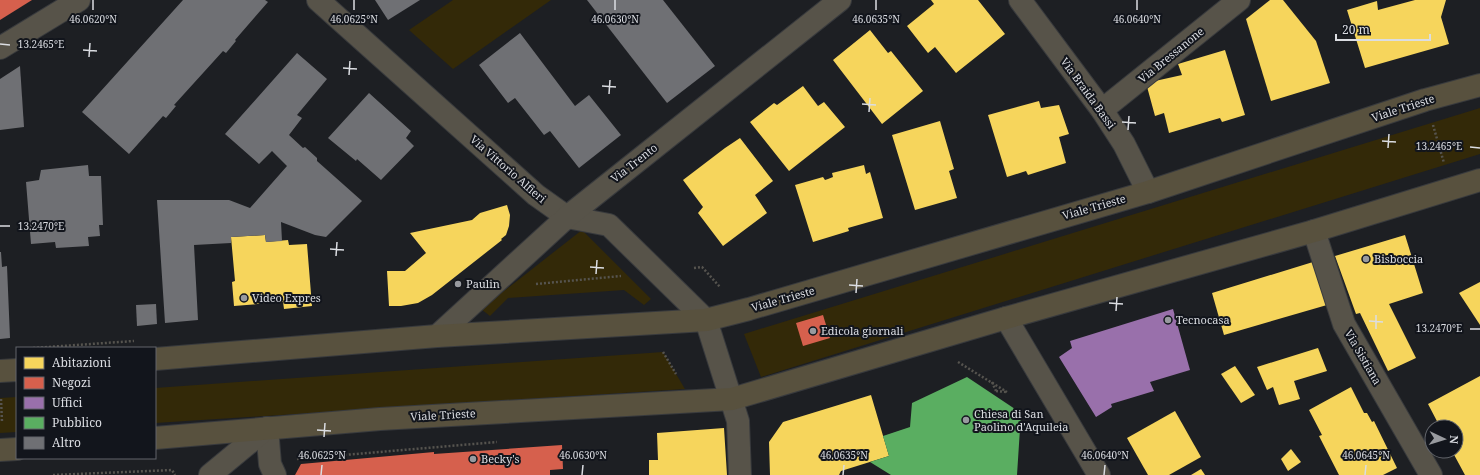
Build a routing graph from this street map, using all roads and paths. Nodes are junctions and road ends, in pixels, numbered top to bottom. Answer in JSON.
{"nodes":[{"id":1,"x":79,"y":0,"type":"edge"},
{"id":2,"x":318,"y":0,"type":"edge"},
{"id":3,"x":840,"y":0,"type":"edge"},
{"id":4,"x":1020,"y":0,"type":"edge"},
{"id":5,"x":1240,"y":0,"type":"edge"},
{"id":6,"x":0,"y":48,"type":"edge"},
{"id":7,"x":1480,"y":85,"type":"edge"},
{"id":8,"x":1102,"y":110,"type":"junction"},
{"id":9,"x":1432,"y":123,"type":"dead end"},
{"id":10,"x":1444,"y":165,"type":"dead end"},
{"id":11,"x":1480,"y":180,"type":"edge"},
{"id":12,"x":1148,"y":192,"type":"junction"},
{"id":13,"x":567,"y":217,"type":"junction"},
{"id":14,"x":1314,"y":231,"type":"junction"},
{"id":15,"x":627,"y":275,"type":"dead end"},
{"id":16,"x":533,"y":284,"type":"dead end"},
{"id":17,"x":1006,"y":318,"type":"junction"},
{"id":18,"x":706,"y":320,"type":"junction"},
{"id":19,"x":437,"y":336,"type":"junction"},
{"id":20,"x":663,"y":352,"type":"dead end"},
{"id":21,"x":156,"y":359,"type":"edge"},
{"id":22,"x":957,"y":362,"type":"dead end"},
{"id":23,"x":16,"y":370,"type":"edge"},
{"id":24,"x":0,"y":371,"type":"edge"},
{"id":25,"x":678,"y":377,"type":"dead end"},
{"id":26,"x":991,"y":382,"type":"junction"},
{"id":27,"x":996,"y":391,"type":"junction"},
{"id":28,"x":994,"y":395,"type":"dead end"},
{"id":29,"x":1,"y":398,"type":"edge"},
{"id":30,"x":732,"y":399,"type":"junction"},
{"id":31,"x":2,"y":426,"type":"dead end"},
{"id":32,"x":268,"y":428,"type":"junction"},
{"id":33,"x":156,"y":438,"type":"edge"},
{"id":34,"x":16,"y":449,"type":"edge"},
{"id":35,"x":0,"y":450,"type":"edge"},
{"id":36,"x":53,"y":475,"type":"edge"},
{"id":37,"x":176,"y":475,"type":"edge"},
{"id":38,"x":210,"y":475,"type":"edge"},
{"id":39,"x":275,"y":475,"type":"edge"},
{"id":40,"x":740,"y":475,"type":"edge"},
{"id":41,"x":1099,"y":475,"type":"edge"},
{"id":42,"x":1431,"y":475,"type":"edge"}],
"edges":[{"from":1,"to":6,"type":"street"},
{"from":2,"to":13,"type":"street","name":"Via Vittorio Alfieri"},
{"from":3,"to":13,"type":"street","name":"Via Trento"},
{"from":4,"to":8,"type":"street","name":"Via Braida Bassi"},
{"from":5,"to":8,"type":"street","name":"Via Bressanone"},
{"from":7,"to":12,"type":"main road","name":"Viale Trieste"},
{"from":8,"to":12,"type":"street","name":"Via Braida Bassi"},
{"from":9,"to":10,"type":"path"},
{"from":11,"to":14,"type":"main road","name":"Viale Trieste"},
{"from":12,"to":18,"type":"main road","name":"Viale Trieste"},
{"from":13,"to":18,"type":"street","name":"Via Vittorio Alfieri"},
{"from":13,"to":19,"type":"street","name":"Via Trento"},
{"from":14,"to":17,"type":"main road","name":"Viale Trieste"},
{"from":14,"to":42,"type":"street","name":"Via Sistiana"},
{"from":15,"to":16,"type":"path"},
{"from":17,"to":30,"type":"main road","name":"Viale Trieste"},
{"from":17,"to":41,"type":"street"},
{"from":18,"to":19,"type":"main road","name":"Viale Trieste"},
{"from":18,"to":30,"type":"street"},
{"from":19,"to":21,"type":"main road","name":"Viale Trieste"},
{"from":20,"to":25,"type":"path"},
{"from":22,"to":26,"type":"path"},
{"from":23,"to":24,"type":"main road"},
{"from":26,"to":27,"type":"path"},
{"from":26,"to":27,"type":"path"},
{"from":27,"to":28,"type":"path"},
{"from":29,"to":31,"type":"path"},
{"from":30,"to":32,"type":"main road","name":"Viale Trieste"},
{"from":30,"to":40,"type":"street"},
{"from":32,"to":33,"type":"main road","name":"Viale Trieste"},
{"from":32,"to":38,"type":"street"},
{"from":32,"to":39,"type":"street"},
{"from":34,"to":35,"type":"main road"},
{"from":36,"to":37,"type":"path"}]}
